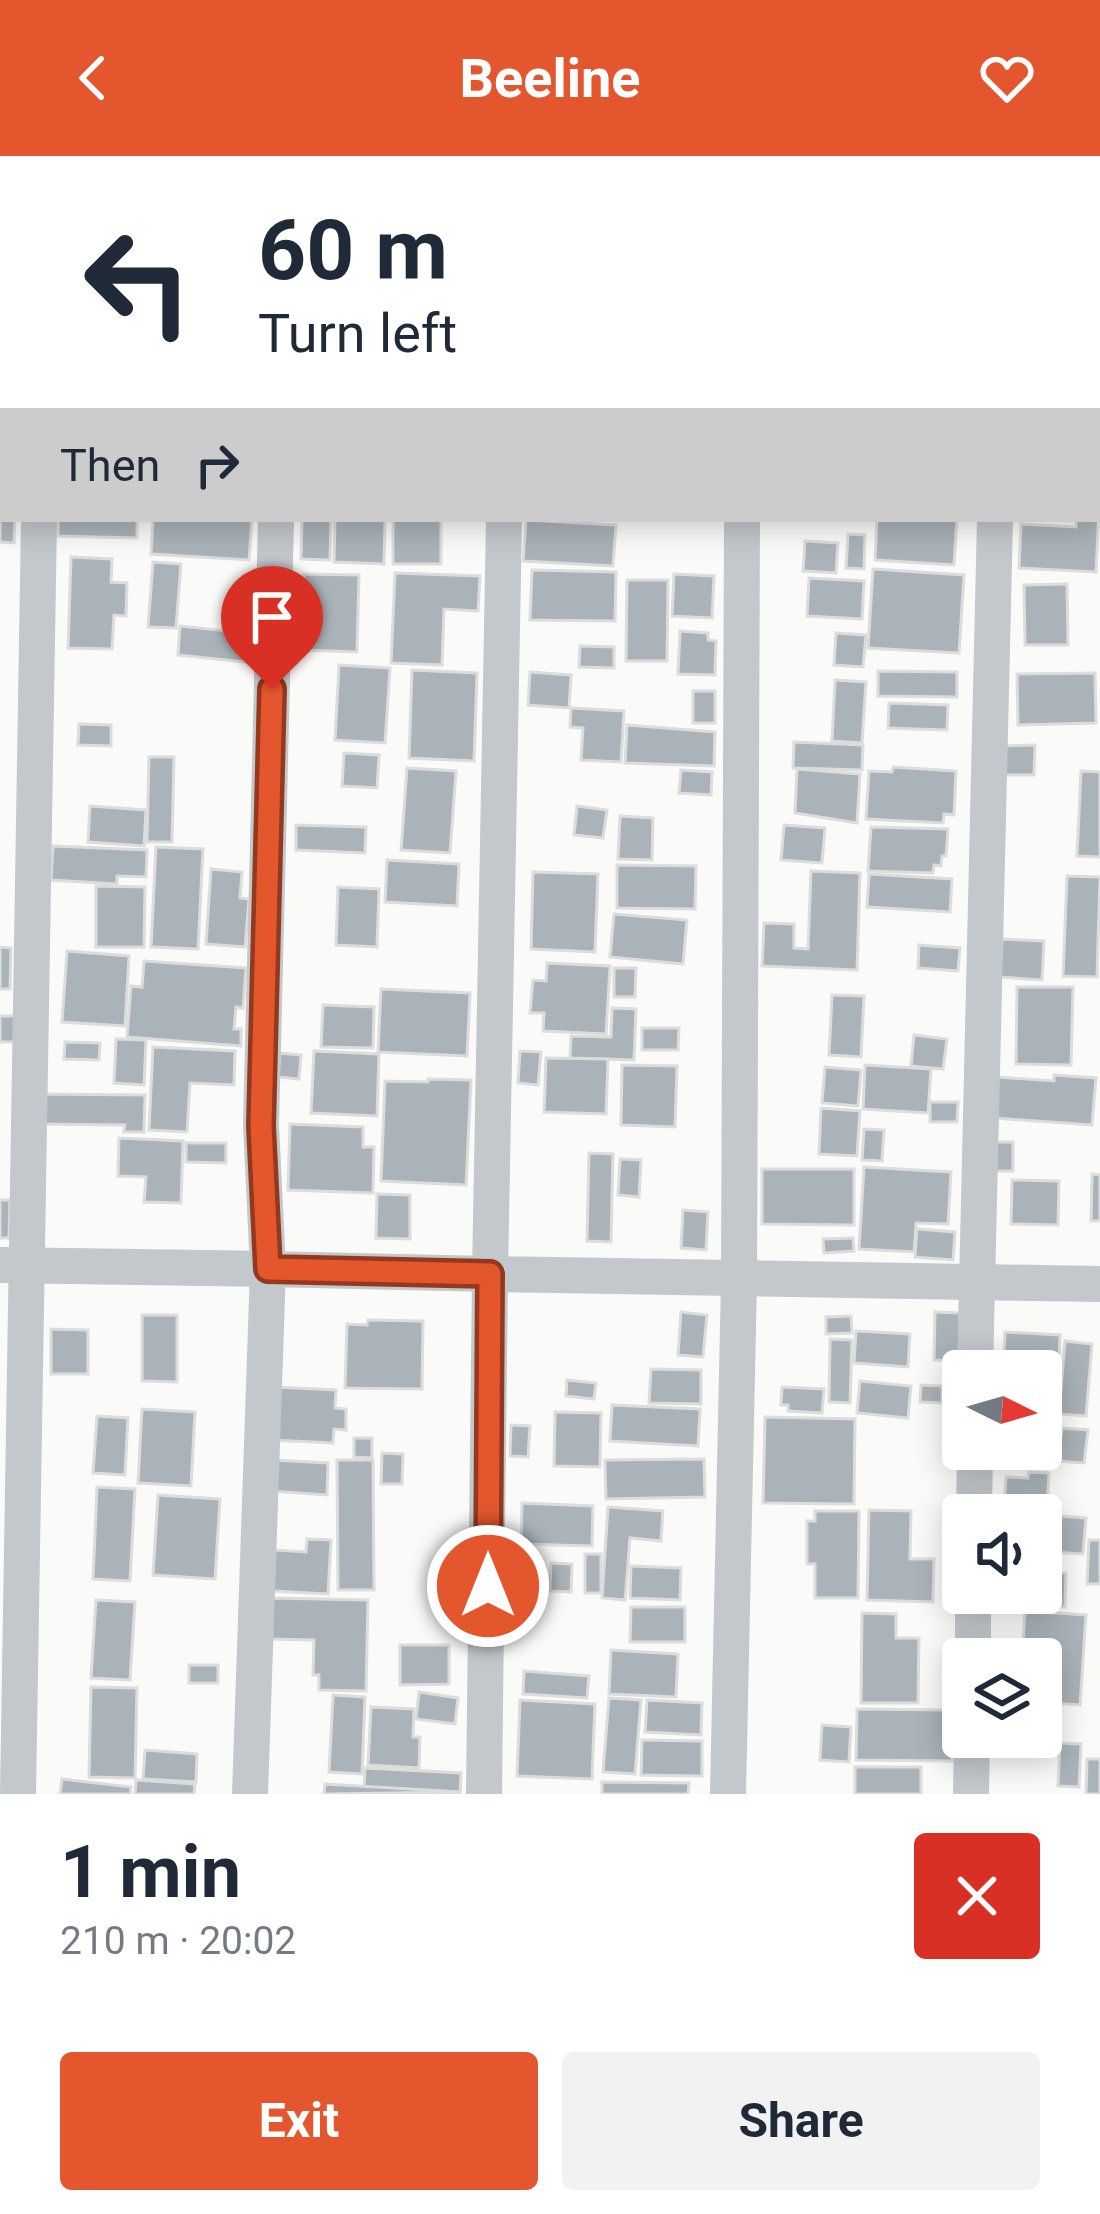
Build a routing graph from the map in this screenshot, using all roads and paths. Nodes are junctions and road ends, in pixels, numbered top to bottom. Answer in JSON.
{"nodes":[{"id":1,"x":39,"y":522,"type":"edge"},
{"id":2,"x":276,"y":522,"type":"edge"},
{"id":3,"x":505,"y":522,"type":"edge"},
{"id":4,"x":742,"y":522,"type":"edge"},
{"id":5,"x":995,"y":522,"type":"edge"},
{"id":6,"x":14,"y":1266,"type":"edge"},
{"id":7,"x":268,"y":1269,"type":"junction"},
{"id":8,"x":490,"y":1274,"type":"junction"},
{"id":9,"x":739,"y":1280,"type":"junction"},
{"id":10,"x":976,"y":1282,"type":"junction"},
{"id":11,"x":1100,"y":1284,"type":"edge"},
{"id":12,"x":975,"y":1350,"type":"edge"},
{"id":13,"x":972,"y":1758,"type":"edge"},
{"id":14,"x":19,"y":1794,"type":"edge"},
{"id":15,"x":250,"y":1794,"type":"edge"},
{"id":16,"x":484,"y":1794,"type":"edge"},
{"id":17,"x":728,"y":1794,"type":"edge"},
{"id":18,"x":971,"y":1794,"type":"edge"}],
"edges":[{"from":1,"to":6,"type":"street"},
{"from":2,"to":7,"type":"street"},
{"from":3,"to":8,"type":"street"},
{"from":4,"to":9,"type":"street"},
{"from":5,"to":10,"type":"street"},
{"from":6,"to":7,"type":"street"},
{"from":6,"to":14,"type":"street"},
{"from":7,"to":8,"type":"street"},
{"from":7,"to":15,"type":"street"},
{"from":8,"to":9,"type":"street"},
{"from":8,"to":16,"type":"street"},
{"from":9,"to":10,"type":"street"},
{"from":9,"to":17,"type":"street"},
{"from":10,"to":11,"type":"street"},
{"from":10,"to":12,"type":"street"},
{"from":13,"to":18,"type":"street"}]}
